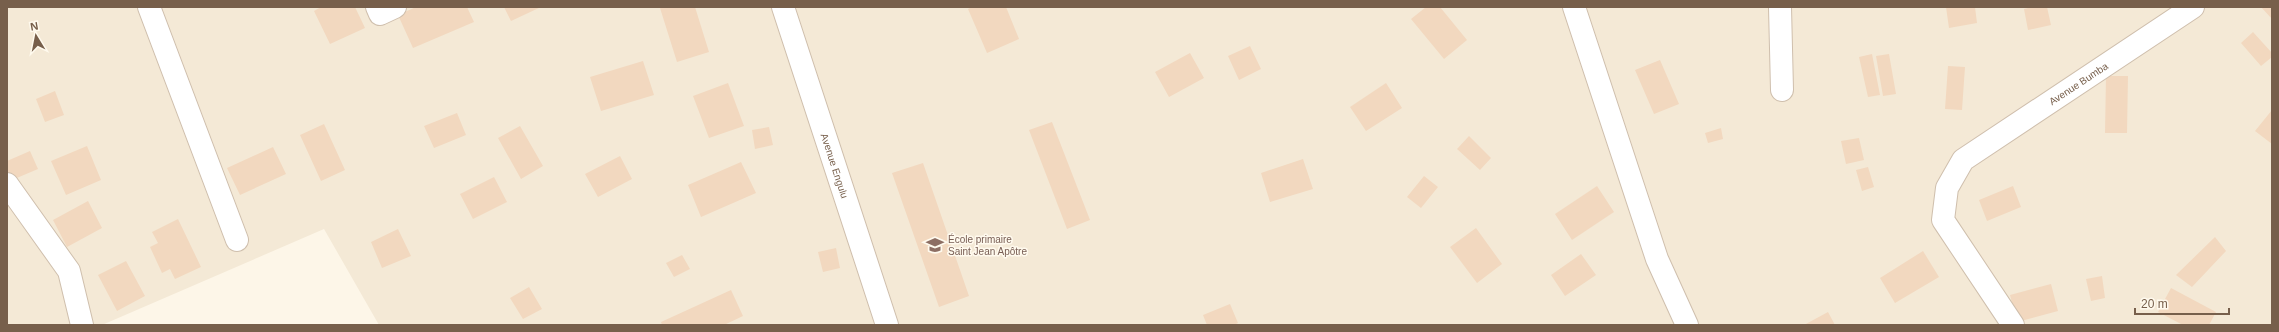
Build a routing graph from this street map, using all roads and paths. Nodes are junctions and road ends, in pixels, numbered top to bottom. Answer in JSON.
{"nodes":[{"id":1,"x":149,"y":7,"type":"edge"},
{"id":2,"x":783,"y":7,"type":"edge"},
{"id":3,"x":1574,"y":7,"type":"edge"},
{"id":4,"x":1780,"y":7,"type":"edge"},
{"id":5,"x":2193,"y":7,"type":"edge"},
{"id":6,"x":1782,"y":90,"type":"dead end"},
{"id":7,"x":7,"y":184,"type":"edge"},
{"id":8,"x":237,"y":240,"type":"dead end"},
{"id":9,"x":82,"y":325,"type":"edge"},
{"id":10,"x":887,"y":325,"type":"edge"},
{"id":11,"x":1687,"y":325,"type":"edge"},
{"id":12,"x":2013,"y":325,"type":"edge"}],
"edges":[{"from":1,"to":8,"type":"street"},
{"from":2,"to":10,"type":"street","name":"Avenue Engulu"},
{"from":3,"to":11,"type":"street"},
{"from":4,"to":6,"type":"street"},
{"from":5,"to":12,"type":"street","name":"Avenue Bumba"},
{"from":7,"to":9,"type":"street"}]}
